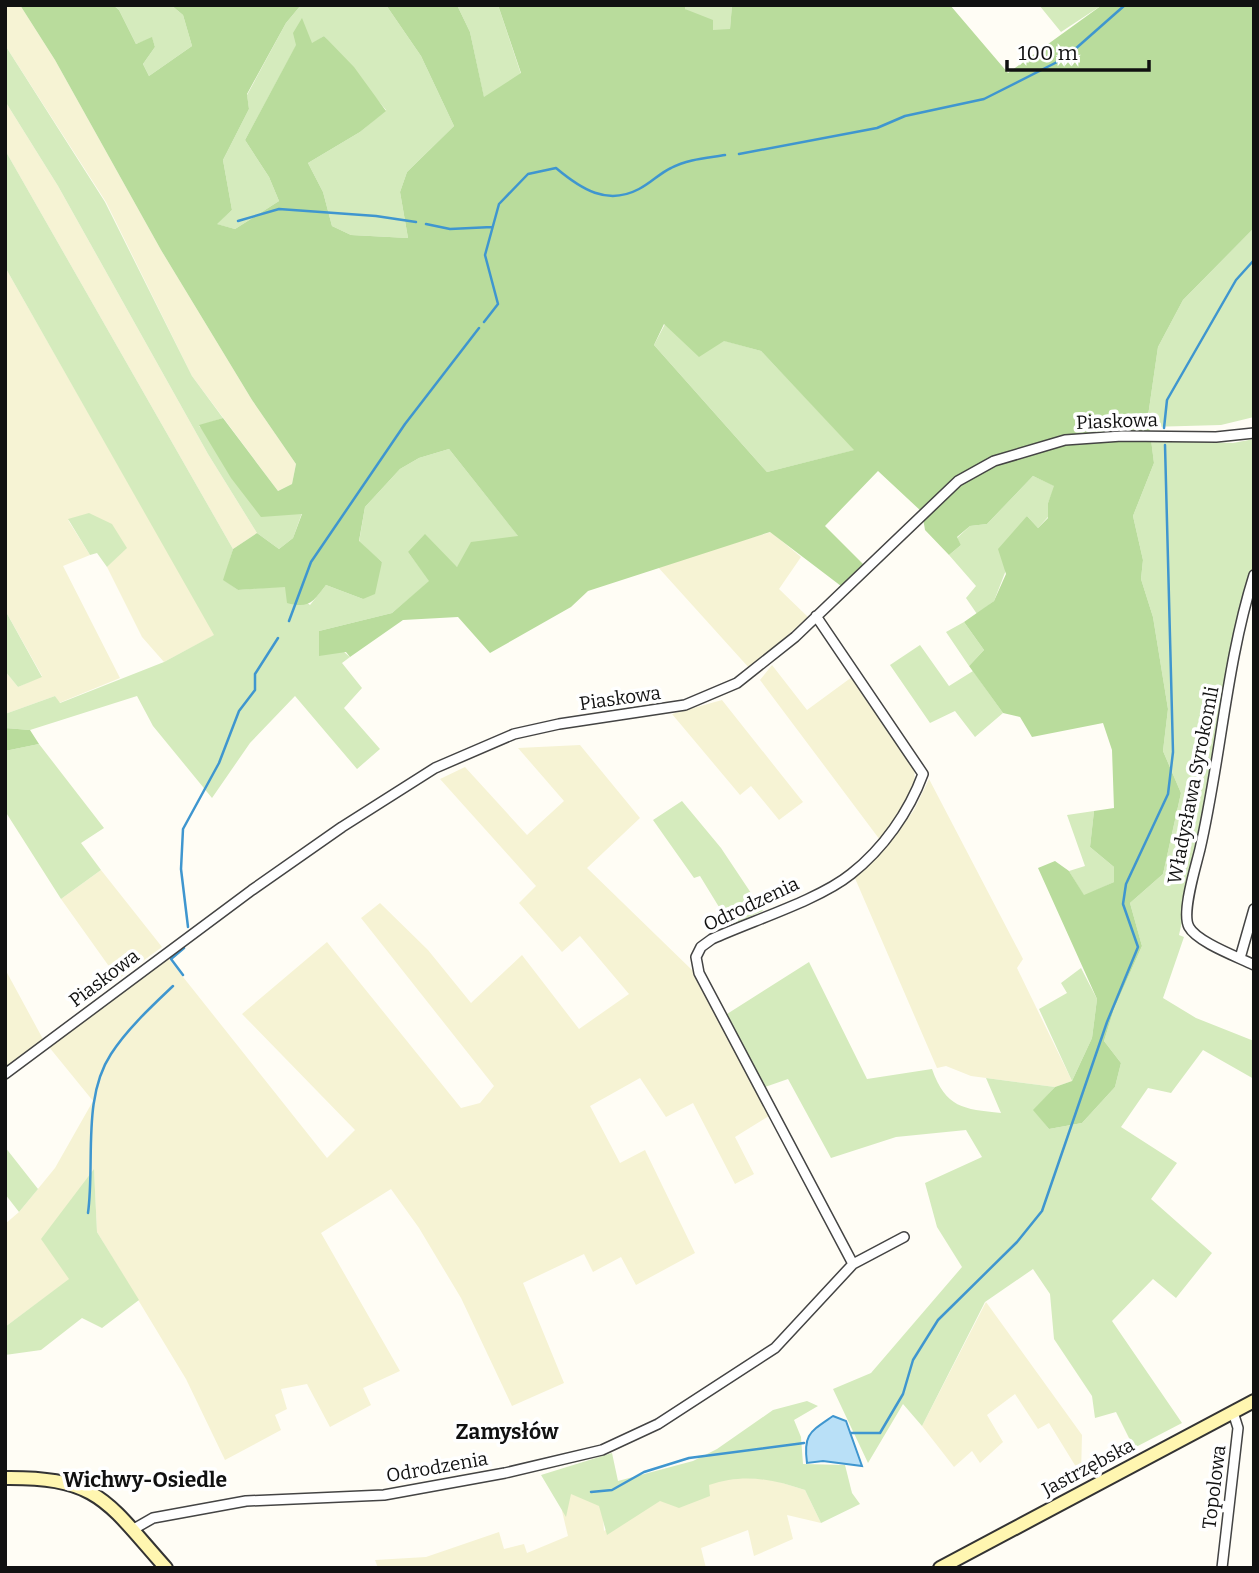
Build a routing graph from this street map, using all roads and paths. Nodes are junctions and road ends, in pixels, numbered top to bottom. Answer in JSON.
{"nodes":[{"id":1,"x":1254,"y":433,"type":"edge"},
{"id":2,"x":1254,"y":575,"type":"edge"},
{"id":3,"x":816,"y":616,"type":"junction"},
{"id":4,"x":1254,"y":909,"type":"edge"},
{"id":5,"x":1240,"y":958,"type":"junction"},
{"id":6,"x":1254,"y":965,"type":"edge"},
{"id":7,"x":5,"y":1074,"type":"edge"},
{"id":8,"x":904,"y":1237,"type":"dead end"},
{"id":9,"x":853,"y":1264,"type":"junction"},
{"id":10,"x":1254,"y":1401,"type":"edge"},
{"id":11,"x":1233,"y":1412,"type":"junction"},
{"id":12,"x":5,"y":1478,"type":"edge"},
{"id":13,"x":132,"y":1530,"type":"junction"},
{"id":14,"x":166,"y":1568,"type":"edge"},
{"id":15,"x":940,"y":1568,"type":"edge"},
{"id":16,"x":1222,"y":1568,"type":"edge"}],
"edges":[{"from":1,"to":3,"type":"street","name":"Piaskowa"},
{"from":2,"to":5,"type":"street","name":"Władysława Syrokomli"},
{"from":3,"to":7,"type":"street","name":"Piaskowa"},
{"from":3,"to":9,"type":"street","name":"Odrodzenia"},
{"from":4,"to":5,"type":"street"},
{"from":5,"to":6,"type":"street","name":"Władysława Syrokomli"},
{"from":8,"to":9,"type":"street","name":"Odrodzenia"},
{"from":9,"to":13,"type":"street","name":"Odrodzenia"},
{"from":10,"to":11,"type":"main road","name":"Jastrzębska"},
{"from":11,"to":15,"type":"main road","name":"Jastrzębska"},
{"from":11,"to":16,"type":"street","name":"Topolowa"},
{"from":12,"to":13,"type":"main road"},
{"from":13,"to":14,"type":"main road"}]}
